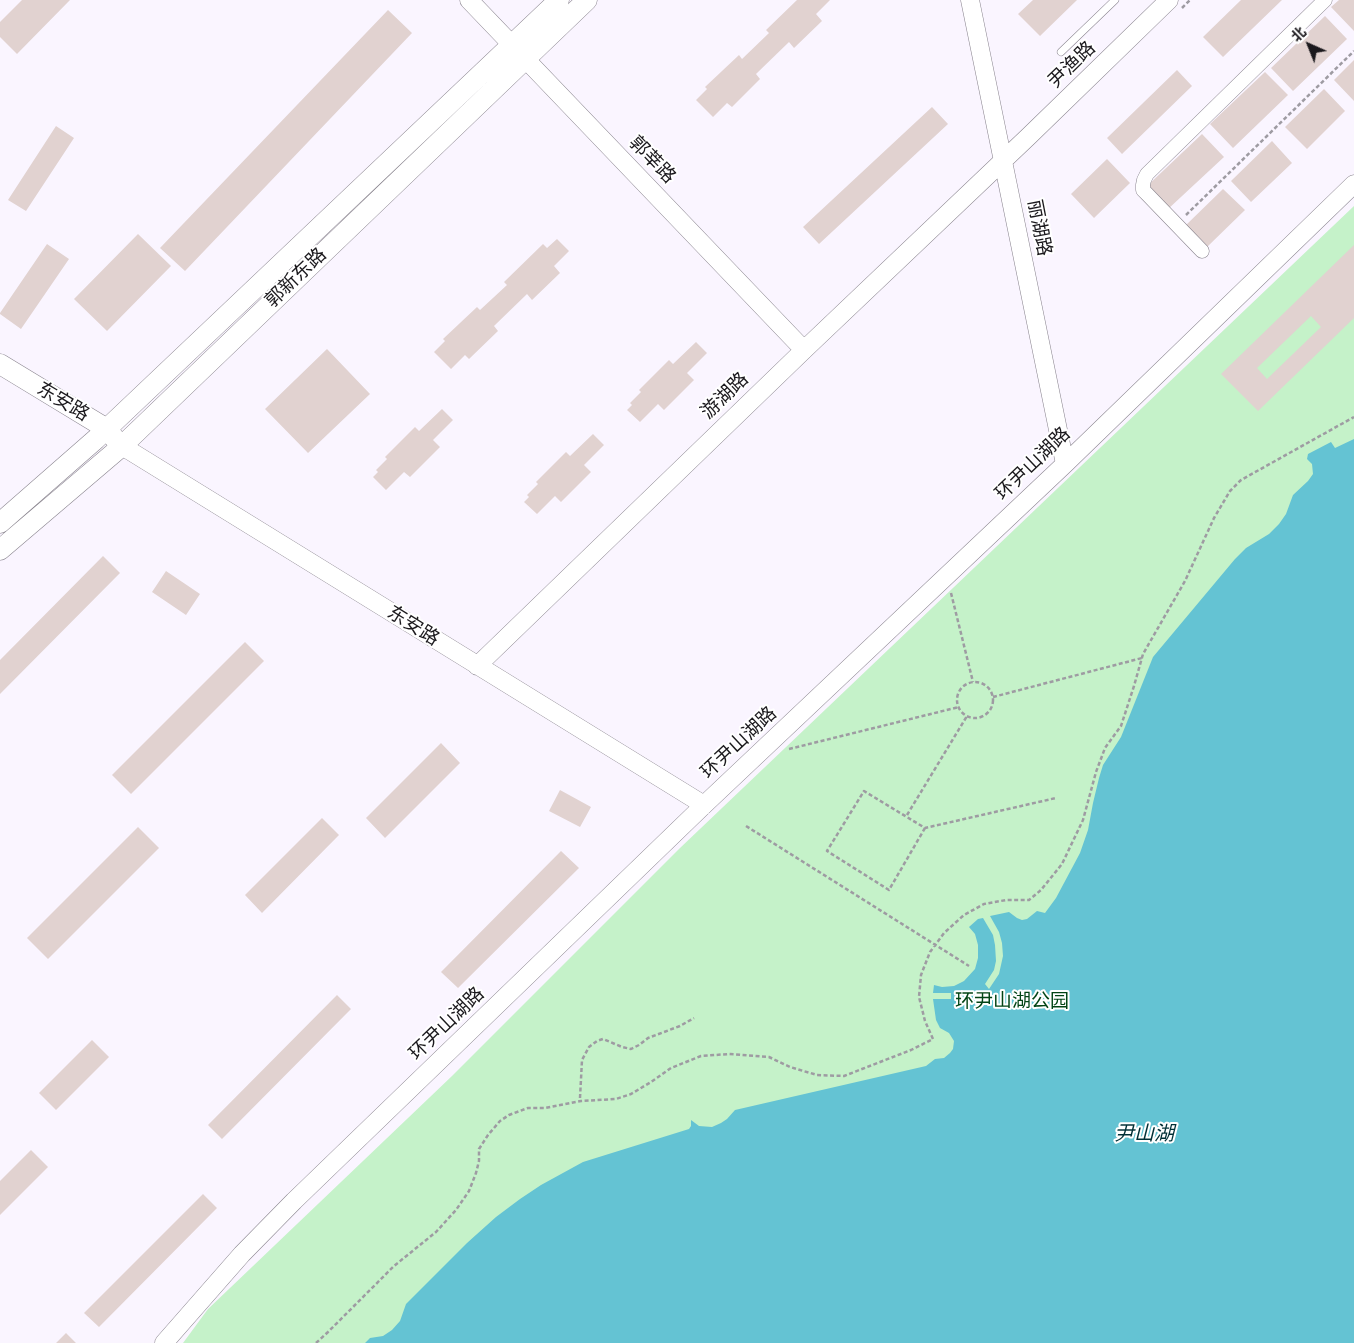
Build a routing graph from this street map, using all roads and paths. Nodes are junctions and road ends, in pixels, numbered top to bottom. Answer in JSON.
{"nodes":[{"id":1,"x":469,"y":0,"type":"edge"},
{"id":2,"x":559,"y":0,"type":"edge"},
{"id":3,"x":587,"y":0,"type":"edge"},
{"id":4,"x":970,"y":0,"type":"edge"},
{"id":5,"x":1115,"y":0,"type":"edge"},
{"id":6,"x":1169,"y":0,"type":"edge"},
{"id":7,"x":1325,"y":0,"type":"edge"},
{"id":8,"x":519,"y":51,"type":"junction"},
{"id":9,"x":1354,"y":51,"type":"edge"},
{"id":10,"x":1061,"y":52,"type":"dead end"},
{"id":11,"x":1004,"y":160,"type":"junction"},
{"id":12,"x":1354,"y":184,"type":"edge"},
{"id":13,"x":1176,"y":224,"type":"junction"},
{"id":14,"x":1202,"y":251,"type":"dead end"},
{"id":15,"x":804,"y":350,"type":"junction"},
{"id":16,"x":0,"y":364,"type":"edge"},
{"id":17,"x":0,"y":380,"type":"edge"},
{"id":18,"x":1354,"y":417,"type":"edge"},
{"id":19,"x":101,"y":434,"type":"junction"},
{"id":20,"x":122,"y":446,"type":"junction"},
{"id":21,"x":1065,"y":464,"type":"junction"},
{"id":22,"x":0,"y":523,"type":"edge"},
{"id":23,"x":0,"y":550,"type":"edge"},
{"id":24,"x":951,"y":593,"type":"dead end"},
{"id":25,"x":1142,"y":658,"type":"junction"},
{"id":26,"x":477,"y":666,"type":"junction"},
{"id":27,"x":973,"y":682,"type":"junction"},
{"id":28,"x":993,"y":697,"type":"junction"},
{"id":29,"x":959,"y":707,"type":"junction"},
{"id":30,"x":967,"y":716,"type":"junction"},
{"id":31,"x":789,"y":749,"type":"dead end"},
{"id":32,"x":1056,"y":798,"type":"dead end"},
{"id":33,"x":704,"y":805,"type":"junction"},
{"id":34,"x":907,"y":816,"type":"junction"},
{"id":35,"x":746,"y":826,"type":"dead end"},
{"id":36,"x":924,"y":828,"type":"junction"},
{"id":37,"x":935,"y":945,"type":"junction"},
{"id":38,"x":969,"y":966,"type":"dead end"},
{"id":39,"x":694,"y":1018,"type":"dead end"},
{"id":40,"x":580,"y":1098,"type":"dead end"},
{"id":41,"x":164,"y":1343,"type":"edge"},
{"id":42,"x":316,"y":1343,"type":"edge"}],
"edges":[{"from":1,"to":8,"type":"street","name":"郭莘路"},
{"from":2,"to":8,"type":"main road","name":"郭新东路"},
{"from":3,"to":8,"type":"main road","name":"郭新东路"},
{"from":4,"to":11,"type":"street","name":"丽湖路"},
{"from":5,"to":10,"type":"lane"},
{"from":6,"to":11,"type":"street","name":"尹渔路"},
{"from":7,"to":13,"type":"street"},
{"from":8,"to":15,"type":"street","name":"郭莘路"},
{"from":8,"to":19,"type":"main road","name":"郭新东路"},
{"from":8,"to":20,"type":"main road","name":"郭新东路"},
{"from":9,"to":13,"type":"path"},
{"from":11,"to":15,"type":"street","name":"游湖路"},
{"from":11,"to":21,"type":"street","name":"丽湖路"},
{"from":12,"to":21,"type":"street","name":"环尹山湖路"},
{"from":13,"to":14,"type":"street"},
{"from":15,"to":26,"type":"street","name":"游湖路"},
{"from":16,"to":19,"type":"main road","name":"东安路"},
{"from":17,"to":19,"type":"main road","name":"东安路"},
{"from":18,"to":25,"type":"path"},
{"from":19,"to":20,"type":"main road","name":"东安路"},
{"from":19,"to":22,"type":"main road","name":"郭新东路"},
{"from":20,"to":23,"type":"main road","name":"郭新东路"},
{"from":20,"to":26,"type":"street","name":"东安路"},
{"from":21,"to":33,"type":"street","name":"环尹山湖路"},
{"from":24,"to":27,"type":"path"},
{"from":25,"to":28,"type":"path"},
{"from":25,"to":37,"type":"path"},
{"from":26,"to":33,"type":"street","name":"东安路"},
{"from":27,"to":28,"type":"path"},
{"from":27,"to":29,"type":"path"},
{"from":28,"to":30,"type":"path"},
{"from":29,"to":30,"type":"path"},
{"from":29,"to":31,"type":"path"},
{"from":30,"to":34,"type":"path"},
{"from":32,"to":36,"type":"path"},
{"from":33,"to":41,"type":"street","name":"环尹山湖路"},
{"from":34,"to":36,"type":"path"},
{"from":34,"to":36,"type":"path"},
{"from":35,"to":37,"type":"path"},
{"from":37,"to":38,"type":"path"},
{"from":37,"to":42,"type":"path"},
{"from":39,"to":40,"type":"path"}]}
